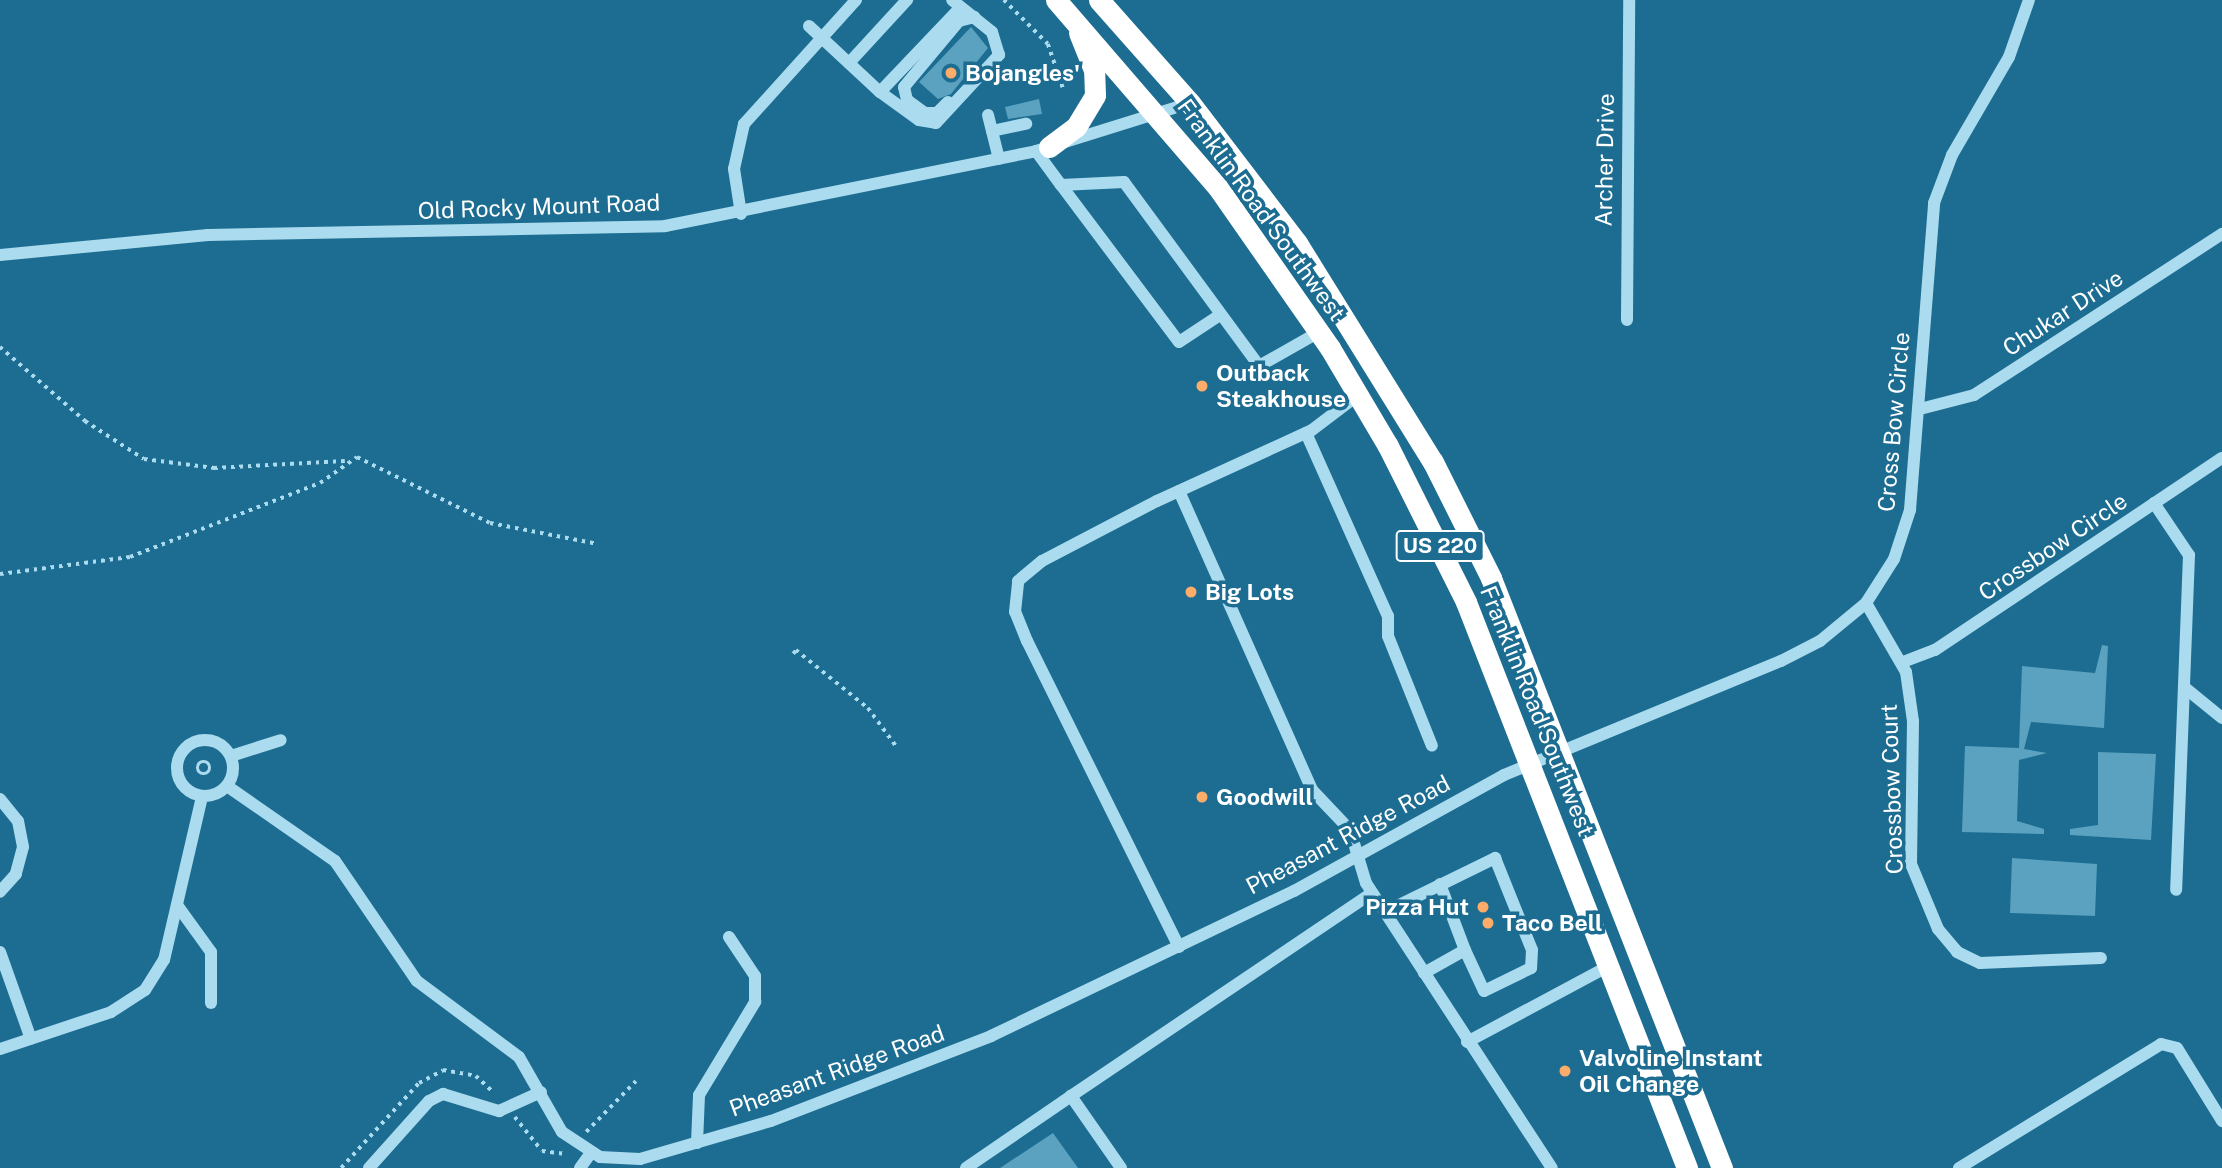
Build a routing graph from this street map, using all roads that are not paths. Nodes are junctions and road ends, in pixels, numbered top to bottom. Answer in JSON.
{"nodes":[{"id":1,"x":856,"y":0,"type":"edge"},
{"id":2,"x":907,"y":0,"type":"edge"},
{"id":3,"x":1056,"y":0,"type":"edge"},
{"id":4,"x":1100,"y":0,"type":"edge"},
{"id":5,"x":1629,"y":0,"type":"edge"},
{"id":6,"x":2029,"y":0,"type":"edge"},
{"id":7,"x":956,"y":4,"type":"edge"},
{"id":8,"x":974,"y":17,"type":"junction"},
{"id":9,"x":1073,"y":18,"type":"junction"},
{"id":10,"x":809,"y":26,"type":"dead end"},
{"id":11,"x":995,"y":35,"type":"junction"},
{"id":12,"x":821,"y":37,"type":"junction"},
{"id":13,"x":849,"y":63,"type":"junction"},
{"id":14,"x":880,"y":92,"type":"junction"},
{"id":15,"x":1190,"y":103,"type":"junction"},
{"id":16,"x":988,"y":115,"type":"dead end"},
{"id":17,"x":1160,"y":116,"type":"junction"},
{"id":18,"x":1026,"y":124,"type":"dead end"},
{"id":19,"x":992,"y":131,"type":"junction"},
{"id":20,"x":1042,"y":149,"type":"junction"},
{"id":21,"x":999,"y":159,"type":"junction"},
{"id":22,"x":1060,"y":185,"type":"junction"},
{"id":23,"x":741,"y":214,"type":"junction"},
{"id":24,"x":2222,"y":234,"type":"edge"},
{"id":25,"x":0,"y":255,"type":"edge"},
{"id":26,"x":1220,"y":314,"type":"junction"},
{"id":27,"x":1628,"y":320,"type":"dead end"},
{"id":28,"x":1319,"y":332,"type":"junction"},
{"id":29,"x":1358,"y":395,"type":"junction"},
{"id":30,"x":1920,"y":408,"type":"junction"},
{"id":31,"x":1306,"y":433,"type":"junction"},
{"id":32,"x":2222,"y":458,"type":"edge"},
{"id":33,"x":1179,"y":491,"type":"junction"},
{"id":34,"x":2154,"y":503,"type":"junction"},
{"id":35,"x":1866,"y":603,"type":"junction"},
{"id":36,"x":1903,"y":662,"type":"junction"},
{"id":37,"x":2184,"y":687,"type":"junction"},
{"id":38,"x":2222,"y":718,"type":"edge"},
{"id":39,"x":281,"y":740,"type":"dead end"},
{"id":40,"x":1432,"y":746,"type":"dead end"},
{"id":41,"x":1562,"y":754,"type":"junction"},
{"id":42,"x":225,"y":759,"type":"junction"},
{"id":43,"x":1531,"y":765,"type":"junction"},
{"id":44,"x":228,"y":786,"type":"junction"},
{"id":45,"x":203,"y":790,"type":"junction"},
{"id":46,"x":0,"y":799,"type":"edge"},
{"id":47,"x":1361,"y":851,"type":"junction"},
{"id":48,"x":1440,"y":884,"type":"junction"},
{"id":49,"x":2176,"y":890,"type":"dead end"},
{"id":50,"x":0,"y":892,"type":"edge"},
{"id":51,"x":1372,"y":893,"type":"junction"},
{"id":52,"x":177,"y":905,"type":"junction"},
{"id":53,"x":1385,"y":912,"type":"junction"},
{"id":54,"x":729,"y":937,"type":"dead end"},
{"id":55,"x":1178,"y":947,"type":"junction"},
{"id":56,"x":1465,"y":950,"type":"junction"},
{"id":57,"x":0,"y":952,"type":"edge"},
{"id":58,"x":2101,"y":958,"type":"dead end"},
{"id":59,"x":1609,"y":966,"type":"junction"},
{"id":60,"x":1424,"y":972,"type":"junction"},
{"id":61,"x":211,"y":1003,"type":"dead end"},
{"id":62,"x":31,"y":1039,"type":"junction"},
{"id":63,"x":1467,"y":1042,"type":"junction"},
{"id":64,"x":0,"y":1049,"type":"edge"},
{"id":65,"x":541,"y":1092,"type":"junction"},
{"id":66,"x":1071,"y":1096,"type":"junction"},
{"id":67,"x":2222,"y":1121,"type":"edge"},
{"id":68,"x":697,"y":1143,"type":"junction"},
{"id":69,"x":591,"y":1153,"type":"junction"},
{"id":70,"x":369,"y":1168,"type":"edge"},
{"id":71,"x":580,"y":1168,"type":"edge"},
{"id":72,"x":966,"y":1168,"type":"edge"},
{"id":73,"x":1121,"y":1168,"type":"edge"},
{"id":74,"x":1552,"y":1168,"type":"edge"},
{"id":75,"x":1687,"y":1168,"type":"edge"},
{"id":76,"x":1722,"y":1168,"type":"edge"},
{"id":77,"x":1959,"y":1168,"type":"edge"}],
"edges":[{"from":1,"to":12,"type":"street"},
{"from":2,"to":13,"type":"street"},
{"from":3,"to":9,"type":"highway","name":"Franklin Road Southwest","number":"US 220"},
{"from":4,"to":15,"type":"highway","name":"Franklin Road Southwest","number":"US 220"},
{"from":5,"to":27,"type":"street","name":"Archer Drive"},
{"from":6,"to":30,"type":"street","name":"Cross Bow Circle"},
{"from":7,"to":8,"type":"street"},
{"from":7,"to":14,"type":"street"},
{"from":8,"to":11,"type":"street"},
{"from":8,"to":11,"type":"street"},
{"from":9,"to":17,"type":"highway","name":"Franklin Road Southwest","number":"US 220"},
{"from":9,"to":20,"type":"highway"},
{"from":10,"to":12,"type":"street"},
{"from":11,"to":14,"type":"street"},
{"from":12,"to":13,"type":"street"},
{"from":12,"to":23,"type":"street"},
{"from":13,"to":14,"type":"street"},
{"from":15,"to":17,"type":"street","name":"Old Rocky Mount Road"},
{"from":15,"to":41,"type":"highway","name":"Franklin Road Southwest","number":"US 220"},
{"from":16,"to":19,"type":"street"},
{"from":17,"to":20,"type":"street","name":"Old Rocky Mount Road"},
{"from":17,"to":28,"type":"highway","name":"Franklin Road Southwest","number":"US 220"},
{"from":18,"to":19,"type":"street"},
{"from":19,"to":21,"type":"street"},
{"from":20,"to":21,"type":"street","name":"Old Rocky Mount Road"},
{"from":20,"to":22,"type":"street"},
{"from":21,"to":23,"type":"street","name":"Old Rocky Mount Road"},
{"from":22,"to":26,"type":"street"},
{"from":22,"to":26,"type":"street"},
{"from":23,"to":25,"type":"street","name":"Old Rocky Mount Road"},
{"from":24,"to":30,"type":"street","name":"Chukar Drive"},
{"from":26,"to":28,"type":"street"},
{"from":28,"to":29,"type":"highway","name":"Franklin Road Southwest","number":"US 220"},
{"from":29,"to":31,"type":"street"},
{"from":29,"to":43,"type":"highway","name":"Franklin Road Southwest","number":"US 220"},
{"from":30,"to":35,"type":"street","name":"Cross Bow Circle"},
{"from":31,"to":33,"type":"street"},
{"from":31,"to":40,"type":"street"},
{"from":32,"to":34,"type":"street","name":"Crossbow Circle"},
{"from":33,"to":47,"type":"street"},
{"from":33,"to":55,"type":"street"},
{"from":34,"to":36,"type":"street","name":"Crossbow Circle"},
{"from":34,"to":37,"type":"street"},
{"from":35,"to":36,"type":"street","name":"Crossbow Court"},
{"from":35,"to":41,"type":"street","name":"Cross Bow Circle"},
{"from":36,"to":58,"type":"street","name":"Crossbow Court"},
{"from":37,"to":38,"type":"street"},
{"from":37,"to":49,"type":"street"},
{"from":39,"to":42,"type":"street"},
{"from":41,"to":43,"type":"street","name":"Pheasant Ridge Road"},
{"from":41,"to":76,"type":"highway","name":"Franklin Road Southwest","number":"US 220"},
{"from":42,"to":44,"type":"street"},
{"from":42,"to":45,"type":"street"},
{"from":43,"to":47,"type":"street","name":"Pheasant Ridge Road"},
{"from":43,"to":59,"type":"highway","name":"Franklin Road Southwest","number":"US 220"},
{"from":44,"to":45,"type":"street"},
{"from":44,"to":65,"type":"street","name":"Pheasant Ridge Road"},
{"from":45,"to":52,"type":"street"},
{"from":46,"to":50,"type":"street"},
{"from":47,"to":51,"type":"street"},
{"from":47,"to":55,"type":"street","name":"Pheasant Ridge Road"},
{"from":48,"to":53,"type":"street"},
{"from":48,"to":56,"type":"street"},
{"from":48,"to":56,"type":"street"},
{"from":51,"to":53,"type":"street"},
{"from":51,"to":66,"type":"street"},
{"from":52,"to":61,"type":"street"},
{"from":52,"to":62,"type":"street"},
{"from":53,"to":60,"type":"street"},
{"from":54,"to":68,"type":"street"},
{"from":55,"to":68,"type":"street","name":"Pheasant Ridge Road"},
{"from":56,"to":60,"type":"street"},
{"from":57,"to":62,"type":"street"},
{"from":59,"to":63,"type":"street"},
{"from":59,"to":75,"type":"highway","name":"Franklin Road Southwest","number":"US 220"},
{"from":60,"to":63,"type":"street"},
{"from":62,"to":64,"type":"street"},
{"from":63,"to":74,"type":"street"},
{"from":65,"to":69,"type":"street","name":"Pheasant Ridge Road"},
{"from":65,"to":70,"type":"street"},
{"from":66,"to":72,"type":"street"},
{"from":66,"to":73,"type":"street"},
{"from":67,"to":77,"type":"street"},
{"from":68,"to":69,"type":"street","name":"Pheasant Ridge Road"},
{"from":69,"to":71,"type":"street"}]}
